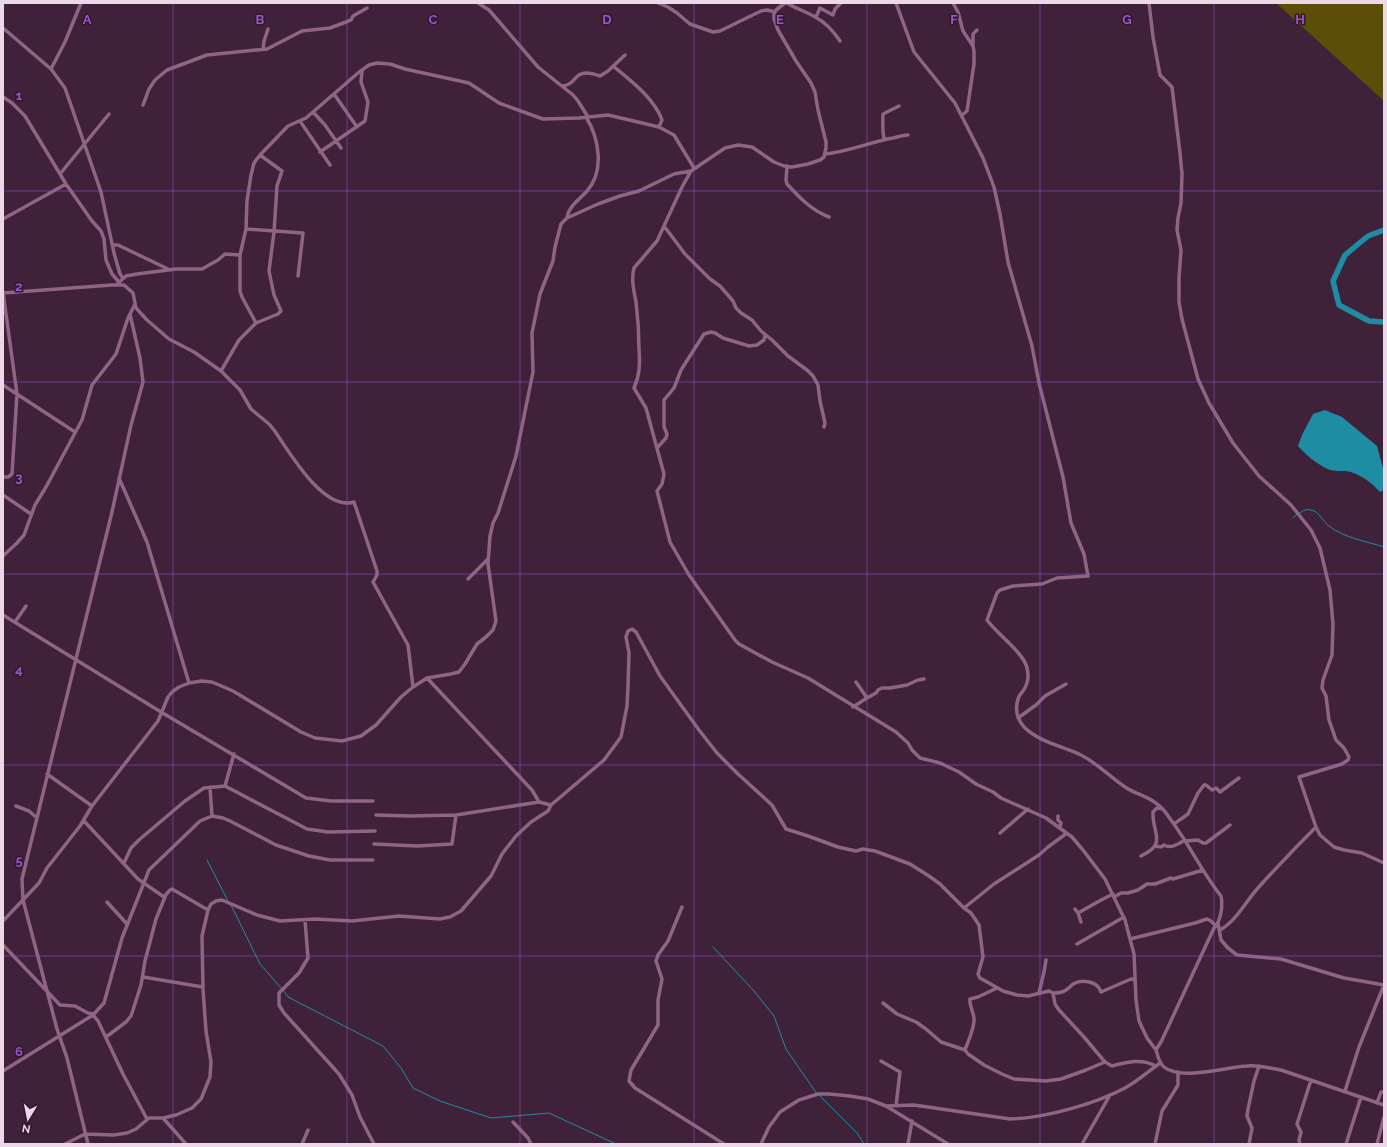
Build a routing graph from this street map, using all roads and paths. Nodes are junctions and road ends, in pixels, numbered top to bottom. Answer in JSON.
{"nodes":[{"id":1,"x":81,"y":3,"type":"edge"},
{"id":2,"x":478,"y":3,"type":"edge"},
{"id":3,"x":658,"y":3,"type":"edge"},
{"id":4,"x":786,"y":3,"type":"edge"},
{"id":5,"x":841,"y":3,"type":"edge"},
{"id":6,"x":896,"y":3,"type":"edge"},
{"id":7,"x":953,"y":3,"type":"edge"},
{"id":8,"x":1149,"y":3,"type":"edge"},
{"id":9,"x":367,"y":8,"type":"dead end"},
{"id":10,"x":775,"y":12,"type":"junction"},
{"id":11,"x":816,"y":17,"type":"junction"},
{"id":12,"x":3,"y":28,"type":"edge"},
{"id":13,"x":268,"y":30,"type":"dead end"},
{"id":14,"x":977,"y":30,"type":"dead end"},
{"id":15,"x":840,"y":41,"type":"dead end"},
{"id":16,"x":973,"y":46,"type":"junction"},
{"id":17,"x":263,"y":49,"type":"junction"},
{"id":18,"x":625,"y":54,"type":"dead end"},
{"id":19,"x":613,"y":66,"type":"junction"},
{"id":20,"x":50,"y":69,"type":"junction"},
{"id":21,"x":362,"y":71,"type":"junction"},
{"id":22,"x":562,"y":86,"type":"junction"},
{"id":23,"x":334,"y":94,"type":"junction"},
{"id":24,"x":3,"y":97,"type":"edge"},
{"id":25,"x":143,"y":105,"type":"dead end"},
{"id":26,"x":900,"y":106,"type":"dead end"},
{"id":27,"x":313,"y":112,"type":"junction"},
{"id":28,"x":109,"y":114,"type":"dead end"},
{"id":29,"x":962,"y":115,"type":"junction"},
{"id":30,"x":587,"y":117,"type":"junction"},
{"id":31,"x":300,"y":121,"type":"junction"},
{"id":32,"x":357,"y":127,"type":"junction"},
{"id":33,"x":659,"y":127,"type":"junction"},
{"id":34,"x":908,"y":135,"type":"dead end"},
{"id":35,"x":884,"y":139,"type":"junction"},
{"id":36,"x":336,"y":141,"type":"junction"},
{"id":37,"x":85,"y":144,"type":"junction"},
{"id":38,"x":341,"y":148,"type":"dead end"},
{"id":39,"x":320,"y":152,"type":"junction"},
{"id":40,"x":825,"y":154,"type":"junction"},
{"id":41,"x":260,"y":155,"type":"junction"},
{"id":42,"x":330,"y":165,"type":"dead end"},
{"id":43,"x":787,"y":166,"type":"junction"},
{"id":44,"x":693,"y":169,"type":"junction"},
{"id":45,"x":60,"y":174,"type":"junction"},
{"id":46,"x":66,"y":184,"type":"junction"},
{"id":47,"x":829,"y":217,"type":"dead end"},
{"id":48,"x":567,"y":218,"type":"junction"},
{"id":49,"x":3,"y":219,"type":"edge"},
{"id":50,"x":664,"y":226,"type":"junction"},
{"id":51,"x":246,"y":229,"type":"junction"},
{"id":52,"x":274,"y":232,"type":"junction"},
{"id":53,"x":113,"y":245,"type":"junction"},
{"id":54,"x":240,"y":255,"type":"junction"},
{"id":55,"x":169,"y":270,"type":"junction"},
{"id":56,"x":298,"y":276,"type":"dead end"},
{"id":57,"x":123,"y":278,"type":"junction"},
{"id":58,"x":117,"y":283,"type":"junction"},
{"id":59,"x":3,"y":293,"type":"edge"},
{"id":60,"x":136,"y":302,"type":"junction"},
{"id":61,"x":130,"y":314,"type":"junction"},
{"id":62,"x":256,"y":323,"type":"junction"},
{"id":63,"x":765,"y":335,"type":"junction"},
{"id":64,"x":221,"y":371,"type":"junction"},
{"id":65,"x":3,"y":385,"type":"edge"},
{"id":66,"x":17,"y":394,"type":"junction"},
{"id":67,"x":824,"y":427,"type":"dead end"},
{"id":68,"x":75,"y":432,"type":"junction"},
{"id":69,"x":657,"y":448,"type":"junction"},
{"id":70,"x":3,"y":476,"type":"edge"},
{"id":71,"x":119,"y":477,"type":"junction"},
{"id":72,"x":3,"y":495,"type":"edge"},
{"id":73,"x":31,"y":514,"type":"junction"},
{"id":74,"x":3,"y":556,"type":"edge"},
{"id":75,"x":488,"y":559,"type":"junction"},
{"id":76,"x":468,"y":579,"type":"dead end"},
{"id":77,"x":26,"y":606,"type":"dead end"},
{"id":78,"x":3,"y":615,"type":"edge"},
{"id":79,"x":15,"y":622,"type":"junction"},
{"id":80,"x":76,"y":659,"type":"junction"},
{"id":81,"x":427,"y":678,"type":"junction"},
{"id":82,"x":924,"y":679,"type":"dead end"},
{"id":83,"x":856,"y":682,"type":"dead end"},
{"id":84,"x":189,"y":683,"type":"junction"},
{"id":85,"x":1066,"y":684,"type":"dead end"},
{"id":86,"x":413,"y":687,"type":"junction"},
{"id":87,"x":867,"y":698,"type":"junction"},
{"id":88,"x":853,"y":707,"type":"junction"},
{"id":89,"x":161,"y":712,"type":"junction"},
{"id":90,"x":1018,"y":718,"type":"junction"},
{"id":91,"x":234,"y":754,"type":"junction"},
{"id":92,"x":47,"y":774,"type":"junction"},
{"id":93,"x":1239,"y":778,"type":"dead end"},
{"id":94,"x":225,"y":786,"type":"junction"},
{"id":95,"x":210,"y":787,"type":"junction"},
{"id":96,"x":373,"y":801,"type":"dead end"},
{"id":97,"x":539,"y":802,"type":"junction"},
{"id":98,"x":551,"y":805,"type":"junction"},
{"id":99,"x":16,"y":806,"type":"dead end"},
{"id":100,"x":92,"y":806,"type":"junction"},
{"id":101,"x":1163,"y":808,"type":"junction"},
{"id":102,"x":1028,"y":809,"type":"junction"},
{"id":103,"x":376,"y":815,"type":"dead end"},
{"id":104,"x":456,"y":815,"type":"junction"},
{"id":105,"x":212,"y":816,"type":"junction"},
{"id":106,"x":1058,"y":816,"type":"dead end"},
{"id":107,"x":37,"y":818,"type":"junction"},
{"id":108,"x":84,"y":821,"type":"junction"},
{"id":109,"x":1174,"y":824,"type":"junction"},
{"id":110,"x":1230,"y":825,"type":"dead end"},
{"id":111,"x":1060,"y":827,"type":"junction"},
{"id":112,"x":1316,"y":827,"type":"junction"},
{"id":113,"x":375,"y":831,"type":"dead end"},
{"id":114,"x":1000,"y":833,"type":"dead end"},
{"id":115,"x":1067,"y":833,"type":"junction"},
{"id":116,"x":1185,"y":841,"type":"junction"},
{"id":117,"x":374,"y":844,"type":"dead end"},
{"id":118,"x":1155,"y":846,"type":"junction"},
{"id":119,"x":1141,"y":856,"type":"dead end"},
{"id":120,"x":373,"y":860,"type":"dead end"},
{"id":121,"x":124,"y":863,"type":"junction"},
{"id":122,"x":1384,"y":864,"type":"edge"},
{"id":123,"x":1202,"y":870,"type":"junction"},
{"id":124,"x":144,"y":884,"type":"junction"},
{"id":125,"x":1113,"y":896,"type":"junction"},
{"id":126,"x":165,"y":897,"type":"junction"},
{"id":127,"x":23,"y":900,"type":"junction"},
{"id":128,"x":107,"y":902,"type":"dead end"},
{"id":129,"x":682,"y":907,"type":"dead end"},
{"id":130,"x":964,"y":908,"type":"junction"},
{"id":131,"x":1075,"y":909,"type":"dead end"},
{"id":132,"x":208,"y":910,"type":"junction"},
{"id":133,"x":1078,"y":913,"type":"junction"},
{"id":134,"x":1124,"y":917,"type":"junction"},
{"id":135,"x":305,"y":920,"type":"junction"},
{"id":136,"x":3,"y":921,"type":"edge"},
{"id":137,"x":1081,"y":922,"type":"dead end"},
{"id":138,"x":127,"y":924,"type":"junction"},
{"id":139,"x":1217,"y":925,"type":"junction"},
{"id":140,"x":1220,"y":930,"type":"junction"},
{"id":141,"x":1130,"y":939,"type":"junction"},
{"id":142,"x":1077,"y":944,"type":"dead end"},
{"id":143,"x":3,"y":945,"type":"edge"},
{"id":144,"x":1046,"y":960,"type":"dead end"},
{"id":145,"x":142,"y":977,"type":"junction"},
{"id":146,"x":1135,"y":980,"type":"junction"},
{"id":147,"x":203,"y":988,"type":"junction"},
{"id":148,"x":997,"y":988,"type":"junction"},
{"id":149,"x":48,"y":992,"type":"junction"},
{"id":150,"x":1039,"y":993,"type":"junction"},
{"id":151,"x":1053,"y":993,"type":"junction"},
{"id":152,"x":883,"y":1003,"type":"dead end"},
{"id":153,"x":93,"y":1014,"type":"junction"},
{"id":154,"x":60,"y":1036,"type":"junction"},
{"id":155,"x":106,"y":1037,"type":"junction"},
{"id":156,"x":965,"y":1050,"type":"junction"},
{"id":157,"x":1156,"y":1050,"type":"junction"},
{"id":158,"x":881,"y":1061,"type":"dead end"},
{"id":159,"x":1105,"y":1062,"type":"junction"},
{"id":160,"x":1160,"y":1063,"type":"junction"},
{"id":161,"x":1156,"y":1066,"type":"junction"},
{"id":162,"x":1259,"y":1066,"type":"junction"},
{"id":163,"x":3,"y":1071,"type":"edge"},
{"id":164,"x":1178,"y":1072,"type":"junction"},
{"id":165,"x":1312,"y":1080,"type":"junction"},
{"id":166,"x":1345,"y":1091,"type":"junction"},
{"id":167,"x":1384,"y":1092,"type":"edge"},
{"id":168,"x":1110,"y":1095,"type":"junction"},
{"id":169,"x":1361,"y":1097,"type":"junction"},
{"id":170,"x":1377,"y":1103,"type":"junction"},
{"id":171,"x":1384,"y":1105,"type":"edge"},
{"id":172,"x":886,"y":1106,"type":"junction"},
{"id":173,"x":896,"y":1106,"type":"junction"},
{"id":174,"x":1384,"y":1116,"type":"edge"},
{"id":175,"x":163,"y":1118,"type":"junction"},
{"id":176,"x":147,"y":1119,"type":"junction"},
{"id":177,"x":912,"y":1121,"type":"junction"},
{"id":178,"x":513,"y":1122,"type":"dead end"},
{"id":179,"x":308,"y":1130,"type":"dead end"},
{"id":180,"x":85,"y":1134,"type":"junction"},
{"id":181,"x":65,"y":1144,"type":"edge"},
{"id":182,"x":88,"y":1144,"type":"edge"},
{"id":183,"x":186,"y":1144,"type":"edge"},
{"id":184,"x":302,"y":1144,"type":"edge"},
{"id":185,"x":374,"y":1144,"type":"edge"},
{"id":186,"x":532,"y":1144,"type":"edge"},
{"id":187,"x":724,"y":1144,"type":"edge"},
{"id":188,"x":761,"y":1144,"type":"edge"},
{"id":189,"x":908,"y":1144,"type":"edge"},
{"id":190,"x":948,"y":1144,"type":"edge"},
{"id":191,"x":1082,"y":1144,"type":"edge"},
{"id":192,"x":1155,"y":1144,"type":"edge"},
{"id":193,"x":1249,"y":1144,"type":"edge"},
{"id":194,"x":1300,"y":1144,"type":"edge"},
{"id":195,"x":1346,"y":1144,"type":"edge"},
{"id":196,"x":1377,"y":1144,"type":"edge"}],
"edges":[{"from":1,"to":20,"type":"street"},
{"from":2,"to":22,"type":"street"},
{"from":3,"to":10,"type":"street"},
{"from":4,"to":10,"type":"street"},
{"from":4,"to":11,"type":"street"},
{"from":5,"to":11,"type":"street"},
{"from":6,"to":29,"type":"street"},
{"from":7,"to":16,"type":"street"},
{"from":8,"to":112,"type":"street"},
{"from":9,"to":17,"type":"street"},
{"from":10,"to":40,"type":"street"},
{"from":11,"to":15,"type":"street"},
{"from":12,"to":20,"type":"street"},
{"from":13,"to":17,"type":"street"},
{"from":14,"to":16,"type":"street"},
{"from":16,"to":29,"type":"street"},
{"from":17,"to":25,"type":"street"},
{"from":18,"to":19,"type":"street"},
{"from":19,"to":22,"type":"street"},
{"from":19,"to":33,"type":"street"},
{"from":20,"to":37,"type":"street"},
{"from":21,"to":23,"type":"street"},
{"from":21,"to":30,"type":"street"},
{"from":21,"to":32,"type":"street"},
{"from":22,"to":30,"type":"street"},
{"from":23,"to":27,"type":"street"},
{"from":23,"to":32,"type":"street"},
{"from":24,"to":45,"type":"street"},
{"from":26,"to":35,"type":"street"},
{"from":27,"to":31,"type":"street"},
{"from":27,"to":36,"type":"street"},
{"from":28,"to":37,"type":"street"},
{"from":29,"to":90,"type":"street"},
{"from":30,"to":33,"type":"street"},
{"from":30,"to":48,"type":"street"},
{"from":31,"to":39,"type":"street"},
{"from":31,"to":41,"type":"street"},
{"from":32,"to":36,"type":"street"},
{"from":33,"to":44,"type":"street"},
{"from":34,"to":35,"type":"street"},
{"from":35,"to":40,"type":"street"},
{"from":36,"to":38,"type":"street"},
{"from":36,"to":39,"type":"street"},
{"from":37,"to":45,"type":"street"},
{"from":37,"to":53,"type":"street"},
{"from":39,"to":42,"type":"street"},
{"from":40,"to":43,"type":"street"},
{"from":41,"to":51,"type":"street"},
{"from":41,"to":52,"type":"street"},
{"from":43,"to":44,"type":"street"},
{"from":43,"to":47,"type":"street"},
{"from":44,"to":48,"type":"street"},
{"from":44,"to":50,"type":"street"},
{"from":45,"to":46,"type":"street"},
{"from":46,"to":49,"type":"street"},
{"from":46,"to":58,"type":"street"},
{"from":48,"to":75,"type":"street"},
{"from":50,"to":63,"type":"street"},
{"from":50,"to":69,"type":"street"},
{"from":51,"to":52,"type":"street"},
{"from":51,"to":54,"type":"street"},
{"from":52,"to":56,"type":"street"},
{"from":52,"to":62,"type":"street"},
{"from":53,"to":55,"type":"street"},
{"from":53,"to":57,"type":"street"},
{"from":54,"to":55,"type":"street"},
{"from":54,"to":62,"type":"street"},
{"from":55,"to":57,"type":"street"},
{"from":57,"to":58,"type":"street"},
{"from":58,"to":59,"type":"street"},
{"from":58,"to":60,"type":"street"},
{"from":59,"to":66,"type":"street"},
{"from":60,"to":61,"type":"street"},
{"from":60,"to":64,"type":"street"},
{"from":61,"to":68,"type":"street"},
{"from":61,"to":71,"type":"street"},
{"from":62,"to":64,"type":"street"},
{"from":63,"to":67,"type":"street"},
{"from":63,"to":69,"type":"street"},
{"from":64,"to":86,"type":"street"},
{"from":65,"to":66,"type":"street"},
{"from":66,"to":68,"type":"street"},
{"from":66,"to":70,"type":"street"},
{"from":68,"to":73,"type":"street"},
{"from":69,"to":88,"type":"street"},
{"from":71,"to":80,"type":"street"},
{"from":71,"to":84,"type":"street"},
{"from":72,"to":73,"type":"street"},
{"from":73,"to":74,"type":"street"},
{"from":75,"to":76,"type":"street"},
{"from":75,"to":81,"type":"street"},
{"from":77,"to":79,"type":"street"},
{"from":78,"to":79,"type":"street"},
{"from":79,"to":80,"type":"street"},
{"from":80,"to":89,"type":"street"},
{"from":80,"to":92,"type":"street"},
{"from":81,"to":86,"type":"street"},
{"from":81,"to":97,"type":"street"},
{"from":82,"to":87,"type":"street"},
{"from":83,"to":87,"type":"street"},
{"from":84,"to":86,"type":"street"},
{"from":84,"to":89,"type":"street"},
{"from":85,"to":90,"type":"street"},
{"from":87,"to":88,"type":"street"},
{"from":88,"to":102,"type":"street"},
{"from":89,"to":91,"type":"street"},
{"from":89,"to":100,"type":"street"},
{"from":90,"to":101,"type":"street"},
{"from":91,"to":94,"type":"street"},
{"from":91,"to":96,"type":"street"},
{"from":92,"to":100,"type":"street"},
{"from":92,"to":107,"type":"street"},
{"from":93,"to":109,"type":"street"},
{"from":94,"to":95,"type":"street"},
{"from":94,"to":113,"type":"street"},
{"from":95,"to":105,"type":"street"},
{"from":95,"to":121,"type":"street"},
{"from":97,"to":98,"type":"street"},
{"from":97,"to":104,"type":"street"},
{"from":98,"to":130,"type":"street"},
{"from":98,"to":135,"type":"street"},
{"from":99,"to":107,"type":"street"},
{"from":100,"to":108,"type":"street"},
{"from":101,"to":109,"type":"street"},
{"from":101,"to":118,"type":"street"},
{"from":102,"to":111,"type":"street"},
{"from":102,"to":114,"type":"street"},
{"from":103,"to":104,"type":"street"},
{"from":104,"to":117,"type":"street"},
{"from":105,"to":120,"type":"street"},
{"from":105,"to":124,"type":"street"},
{"from":106,"to":111,"type":"street"},
{"from":107,"to":127,"type":"street"},
{"from":108,"to":121,"type":"street"},
{"from":108,"to":127,"type":"street"},
{"from":109,"to":116,"type":"street"},
{"from":110,"to":116,"type":"street"},
{"from":111,"to":115,"type":"street"},
{"from":112,"to":122,"type":"street"},
{"from":112,"to":140,"type":"street"},
{"from":115,"to":125,"type":"street"},
{"from":115,"to":130,"type":"street"},
{"from":116,"to":118,"type":"street"},
{"from":116,"to":123,"type":"street"},
{"from":118,"to":119,"type":"street"},
{"from":121,"to":124,"type":"street"},
{"from":123,"to":125,"type":"street"},
{"from":123,"to":139,"type":"street"},
{"from":124,"to":126,"type":"street"},
{"from":124,"to":138,"type":"street"},
{"from":125,"to":133,"type":"street"},
{"from":125,"to":134,"type":"street"},
{"from":126,"to":132,"type":"street"},
{"from":126,"to":145,"type":"street"},
{"from":127,"to":136,"type":"street"},
{"from":127,"to":149,"type":"street"},
{"from":128,"to":138,"type":"street"},
{"from":129,"to":187,"type":"street"},
{"from":130,"to":148,"type":"street"},
{"from":131,"to":133,"type":"street"},
{"from":132,"to":135,"type":"street"},
{"from":132,"to":147,"type":"street"},
{"from":133,"to":137,"type":"street"},
{"from":134,"to":141,"type":"street"},
{"from":134,"to":142,"type":"street"},
{"from":135,"to":185,"type":"street"},
{"from":138,"to":153,"type":"street"},
{"from":139,"to":140,"type":"street"},
{"from":139,"to":141,"type":"street"},
{"from":139,"to":157,"type":"street"},
{"from":140,"to":166,"type":"street"},
{"from":141,"to":146,"type":"street"},
{"from":143,"to":149,"type":"street"},
{"from":144,"to":150,"type":"street"},
{"from":145,"to":147,"type":"street"},
{"from":145,"to":155,"type":"street"},
{"from":146,"to":151,"type":"street"},
{"from":146,"to":157,"type":"street"},
{"from":147,"to":175,"type":"street"},
{"from":148,"to":150,"type":"street"},
{"from":148,"to":156,"type":"street"},
{"from":149,"to":153,"type":"street"},
{"from":149,"to":154,"type":"street"},
{"from":150,"to":151,"type":"street"},
{"from":151,"to":159,"type":"street"},
{"from":152,"to":156,"type":"street"},
{"from":153,"to":154,"type":"street"},
{"from":153,"to":155,"type":"street"},
{"from":154,"to":163,"type":"street"},
{"from":154,"to":180,"type":"street"},
{"from":155,"to":176,"type":"street"},
{"from":156,"to":159,"type":"street"},
{"from":157,"to":160,"type":"street"},
{"from":158,"to":173,"type":"street"},
{"from":159,"to":161,"type":"street"},
{"from":160,"to":161,"type":"street"},
{"from":160,"to":164,"type":"street"},
{"from":161,"to":168,"type":"street"},
{"from":162,"to":164,"type":"street"},
{"from":162,"to":165,"type":"street"},
{"from":162,"to":193,"type":"street"},
{"from":164,"to":192,"type":"street"},
{"from":165,"to":166,"type":"street"},
{"from":165,"to":194,"type":"street"},
{"from":166,"to":169,"type":"street"},
{"from":167,"to":170,"type":"street"},
{"from":168,"to":173,"type":"street"},
{"from":168,"to":191,"type":"street"},
{"from":169,"to":170,"type":"street"},
{"from":169,"to":195,"type":"street"},
{"from":170,"to":171,"type":"street"},
{"from":172,"to":173,"type":"street"},
{"from":172,"to":177,"type":"street"},
{"from":172,"to":188,"type":"street"},
{"from":174,"to":196,"type":"street"},
{"from":175,"to":176,"type":"street"},
{"from":175,"to":183,"type":"street"},
{"from":176,"to":180,"type":"street"},
{"from":177,"to":189,"type":"street"},
{"from":177,"to":190,"type":"street"},
{"from":178,"to":186,"type":"street"},
{"from":179,"to":184,"type":"street"},
{"from":180,"to":181,"type":"street"},
{"from":180,"to":182,"type":"street"}]}
